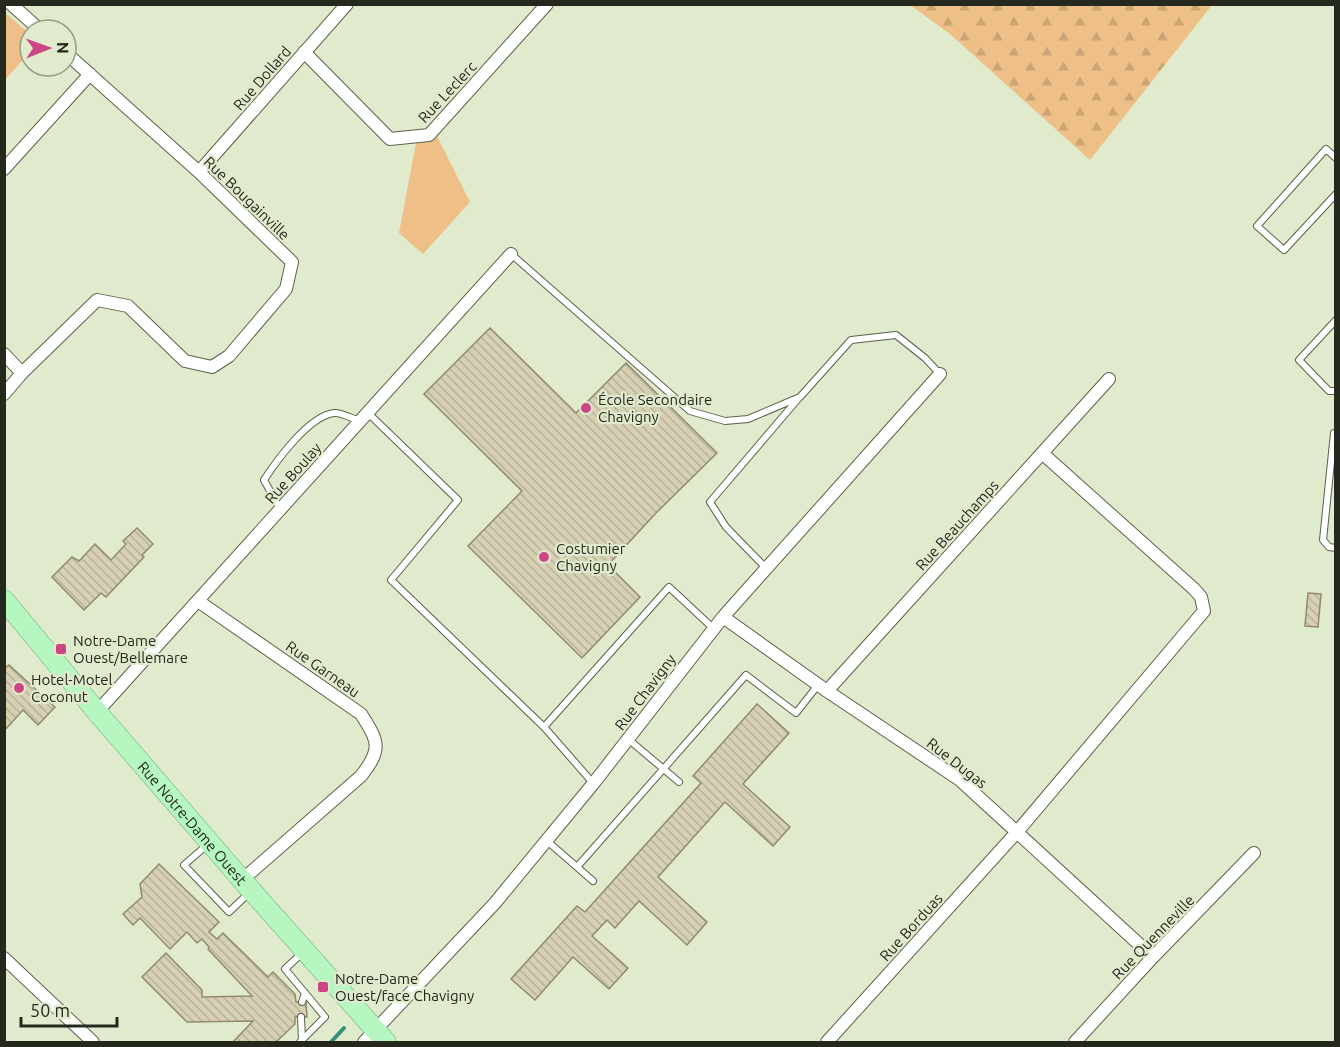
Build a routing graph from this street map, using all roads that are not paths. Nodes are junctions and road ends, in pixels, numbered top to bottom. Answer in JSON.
{"nodes":[{"id":1,"x":11,"y":4,"type":"edge"},
{"id":2,"x":347,"y":4,"type":"edge"},
{"id":3,"x":547,"y":4,"type":"edge"},
{"id":4,"x":27,"y":18,"type":"edge"},
{"id":5,"x":304,"y":52,"type":"junction"},
{"id":6,"x":78,"y":64,"type":"edge"},
{"id":7,"x":90,"y":74,"type":"junction"},
{"id":8,"x":1335,"y":158,"type":"edge"},
{"id":9,"x":4,"y":169,"type":"edge"},
{"id":10,"x":199,"y":172,"type":"junction"},
{"id":11,"x":1335,"y":194,"type":"edge"},
{"id":12,"x":511,"y":254,"type":"joint"},
{"id":13,"x":1335,"y":320,"type":"edge"},
{"id":14,"x":4,"y":354,"type":"edge"},
{"id":15,"x":22,"y":373,"type":"junction"},
{"id":16,"x":940,"y":374,"type":"joint"},
{"id":17,"x":1109,"y":379,"type":"dead end"},
{"id":18,"x":1335,"y":392,"type":"edge"},
{"id":19,"x":4,"y":394,"type":"edge"},
{"id":20,"x":800,"y":397,"type":"junction"},
{"id":21,"x":364,"y":417,"type":"junction"},
{"id":22,"x":1335,"y":433,"type":"edge"},
{"id":23,"x":1042,"y":453,"type":"junction"},
{"id":24,"x":280,"y":510,"type":"junction"},
{"id":25,"x":1335,"y":548,"type":"edge"},
{"id":26,"x":767,"y":570,"type":"junction"},
{"id":27,"x":198,"y":601,"type":"junction"},
{"id":28,"x":6,"y":605,"type":"edge"},
{"id":29,"x":723,"y":617,"type":"junction"},
{"id":30,"x":714,"y":628,"type":"junction"},
{"id":31,"x":823,"y":688,"type":"junction"},
{"id":32,"x":97,"y":712,"type":"junction"},
{"id":33,"x":544,"y":727,"type":"junction"},
{"id":34,"x":628,"y":739,"type":"junction"},
{"id":35,"x":663,"y":769,"type":"junction"},
{"id":36,"x":679,"y":782,"type":"dead end"},
{"id":37,"x":593,"y":784,"type":"junction"},
{"id":38,"x":1017,"y":832,"type":"junction"},
{"id":39,"x":547,"y":841,"type":"junction"},
{"id":40,"x":210,"y":843,"type":"junction"},
{"id":41,"x":1254,"y":854,"type":"dead end"},
{"id":42,"x":577,"y":867,"type":"junction"},
{"id":43,"x":593,"y":881,"type":"dead end"},
{"id":44,"x":247,"y":886,"type":"junction"},
{"id":45,"x":304,"y":950,"type":"junction"},
{"id":46,"x":1153,"y":957,"type":"junction"},
{"id":47,"x":4,"y":958,"type":"edge"},
{"id":48,"x":305,"y":993,"type":"junction"},
{"id":49,"x":302,"y":1002,"type":"dead end"},
{"id":50,"x":301,"y":1017,"type":"dead end"},
{"id":51,"x":376,"y":1039,"type":"edge"},
{"id":52,"x":301,"y":1041,"type":"edge"},
{"id":53,"x":93,"y":1042,"type":"edge"},
{"id":54,"x":827,"y":1042,"type":"edge"},
{"id":55,"x":1075,"y":1042,"type":"edge"}],
"edges":[{"from":1,"to":4,"type":"street"},
{"from":2,"to":5,"type":"street","name":"Rue Dollard"},
{"from":3,"to":5,"type":"street","name":"Rue Leclerc"},
{"from":5,"to":10,"type":"street","name":"Rue Dollard"},
{"from":6,"to":7,"type":"street","name":"Rue Bougainville"},
{"from":7,"to":9,"type":"street"},
{"from":7,"to":10,"type":"street","name":"Rue Bougainville"},
{"from":8,"to":11,"type":"lane"},
{"from":10,"to":15,"type":"street","name":"Rue Bougainville"},
{"from":12,"to":20,"type":"lane"},
{"from":12,"to":21,"type":"street","name":"Rue Boulay"},
{"from":13,"to":18,"type":"lane"},
{"from":14,"to":15,"type":"street"},
{"from":15,"to":19,"type":"street","name":"Rue Bougainville"},
{"from":16,"to":20,"type":"lane"},
{"from":16,"to":26,"type":"street","name":"Rue Chavigny"},
{"from":17,"to":23,"type":"street","name":"Rue Beauchamps"},
{"from":20,"to":26,"type":"lane"},
{"from":21,"to":24,"type":"street","name":"Rue Boulay"},
{"from":21,"to":24,"type":"lane"},
{"from":21,"to":33,"type":"lane"},
{"from":22,"to":25,"type":"lane"},
{"from":23,"to":31,"type":"street","name":"Rue Beauchamps"},
{"from":23,"to":38,"type":"street","name":"Rue Borduas"},
{"from":24,"to":27,"type":"street","name":"Rue Boulay"},
{"from":26,"to":29,"type":"street","name":"Rue Chavigny"},
{"from":27,"to":32,"type":"street","name":"Rue Boulay"},
{"from":27,"to":44,"type":"street","name":"Rue Garneau"},
{"from":28,"to":32,"type":"main road","name":"Rue Notre-Dame Ouest"},
{"from":29,"to":30,"type":"street","name":"Rue Chavigny"},
{"from":29,"to":31,"type":"street","name":"Rue Dugas"},
{"from":30,"to":33,"type":"lane"},
{"from":30,"to":34,"type":"street","name":"Rue Chavigny"},
{"from":31,"to":35,"type":"lane"},
{"from":31,"to":38,"type":"street","name":"Rue Dugas"},
{"from":32,"to":40,"type":"main road","name":"Rue Notre-Dame Ouest"},
{"from":33,"to":37,"type":"lane"},
{"from":34,"to":35,"type":"lane"},
{"from":34,"to":37,"type":"street","name":"Rue Chavigny"},
{"from":35,"to":36,"type":"lane"},
{"from":35,"to":42,"type":"lane"},
{"from":37,"to":39,"type":"street","name":"Rue Chavigny"},
{"from":38,"to":46,"type":"street","name":"Rue Dugas"},
{"from":38,"to":54,"type":"street","name":"Rue Borduas"},
{"from":39,"to":42,"type":"lane"},
{"from":39,"to":51,"type":"street","name":"Rue Chavigny"},
{"from":40,"to":44,"type":"main road","name":"Rue Notre-Dame Ouest"},
{"from":40,"to":44,"type":"lane"},
{"from":41,"to":46,"type":"street","name":"Rue Quenneville"},
{"from":42,"to":43,"type":"lane"},
{"from":44,"to":45,"type":"main road","name":"Rue Notre-Dame Ouest"},
{"from":45,"to":48,"type":"lane"},
{"from":45,"to":51,"type":"main road","name":"Rue Notre-Dame Ouest"},
{"from":46,"to":55,"type":"street","name":"Rue Quenneville"},
{"from":47,"to":53,"type":"street"},
{"from":48,"to":49,"type":"lane"},
{"from":48,"to":52,"type":"lane"},
{"from":50,"to":52,"type":"lane"}]}
